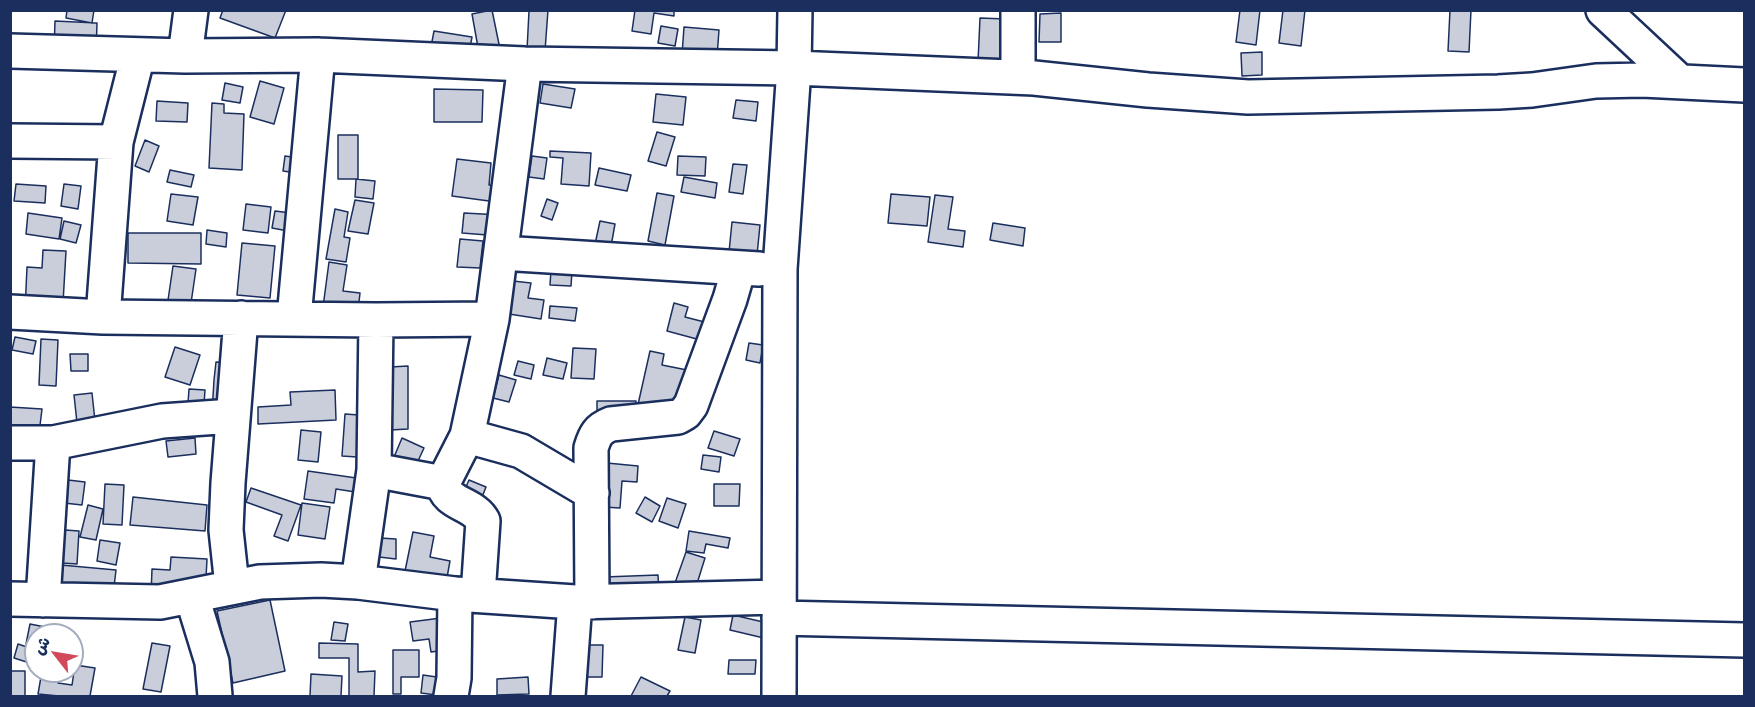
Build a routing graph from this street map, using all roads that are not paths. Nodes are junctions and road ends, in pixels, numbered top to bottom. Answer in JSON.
{"nodes":[{"id":1,"x":190,"y":10,"type":"edge"},
{"id":2,"x":795,"y":10,"type":"edge"},
{"id":3,"x":1017,"y":10,"type":"edge"},
{"id":4,"x":1603,"y":10,"type":"edge"},
{"id":5,"x":10,"y":51,"type":"edge"},
{"id":6,"x":138,"y":55,"type":"junction"},
{"id":7,"x":318,"y":55,"type":"junction"},
{"id":8,"x":185,"y":56,"type":"junction"},
{"id":9,"x":525,"y":64,"type":"junction"},
{"id":10,"x":794,"y":68,"type":"junction"},
{"id":11,"x":1018,"y":77,"type":"junction"},
{"id":12,"x":1679,"y":81,"type":"junction"},
{"id":13,"x":1744,"y":85,"type":"edge"},
{"id":14,"x":10,"y":141,"type":"edge"},
{"id":15,"x":116,"y":142,"type":"junction"},
{"id":16,"x":501,"y":254,"type":"junction"},
{"id":17,"x":739,"y":268,"type":"junction"},
{"id":18,"x":780,"y":270,"type":"junction"},
{"id":19,"x":10,"y":312,"type":"edge"},
{"id":20,"x":103,"y":317,"type":"junction"},
{"id":21,"x":241,"y":318,"type":"junction"},
{"id":22,"x":294,"y":318,"type":"junction"},
{"id":23,"x":376,"y":320,"type":"junction"},
{"id":24,"x":492,"y":320,"type":"junction"},
{"id":25,"x":233,"y":416,"type":"junction"},
{"id":26,"x":467,"y":436,"type":"junction"},
{"id":27,"x":10,"y":443,"type":"edge"},
{"id":28,"x":53,"y":443,"type":"junction"},
{"id":29,"x":374,"y":470,"type":"junction"},
{"id":30,"x":443,"y":483,"type":"junction"},
{"id":31,"x":592,"y":493,"type":"junction"},
{"id":32,"x":358,"y":582,"type":"junction"},
{"id":33,"x":232,"y":586,"type":"junction"},
{"id":34,"x":467,"y":595,"type":"junction"},
{"id":35,"x":192,"y":597,"type":"junction"},
{"id":36,"x":10,"y":599,"type":"edge"},
{"id":37,"x":43,"y":600,"type":"junction"},
{"id":38,"x":584,"y":602,"type":"junction"},
{"id":39,"x":779,"y":607,"type":"junction"},
{"id":40,"x":1744,"y":640,"type":"edge"},
{"id":41,"x":215,"y":696,"type":"edge"},
{"id":42,"x":451,"y":696,"type":"edge"},
{"id":43,"x":568,"y":696,"type":"edge"},
{"id":44,"x":778,"y":696,"type":"edge"}],
"edges":[{"from":1,"to":8,"type":"street"},
{"from":2,"to":10,"type":"street"},
{"from":3,"to":11,"type":"street"},
{"from":4,"to":12,"type":"street"},
{"from":5,"to":6,"type":"street"},
{"from":6,"to":8,"type":"street"},
{"from":6,"to":15,"type":"street"},
{"from":7,"to":8,"type":"street"},
{"from":7,"to":9,"type":"street"},
{"from":7,"to":22,"type":"street"},
{"from":9,"to":10,"type":"street"},
{"from":9,"to":16,"type":"street"},
{"from":10,"to":11,"type":"street"},
{"from":10,"to":18,"type":"street"},
{"from":11,"to":12,"type":"street"},
{"from":12,"to":13,"type":"street"},
{"from":14,"to":15,"type":"street"},
{"from":15,"to":20,"type":"street"},
{"from":16,"to":17,"type":"street"},
{"from":16,"to":24,"type":"street"},
{"from":17,"to":18,"type":"street"},
{"from":17,"to":31,"type":"street"},
{"from":18,"to":39,"type":"street"},
{"from":19,"to":20,"type":"street"},
{"from":20,"to":21,"type":"street"},
{"from":21,"to":22,"type":"street"},
{"from":21,"to":25,"type":"street"},
{"from":22,"to":23,"type":"street"},
{"from":23,"to":24,"type":"street"},
{"from":23,"to":29,"type":"street"},
{"from":24,"to":26,"type":"street"},
{"from":25,"to":28,"type":"street"},
{"from":25,"to":33,"type":"street"},
{"from":26,"to":30,"type":"street"},
{"from":26,"to":31,"type":"street"},
{"from":27,"to":28,"type":"street"},
{"from":28,"to":37,"type":"street"},
{"from":29,"to":30,"type":"street"},
{"from":29,"to":32,"type":"street"},
{"from":30,"to":34,"type":"street"},
{"from":31,"to":38,"type":"street"},
{"from":32,"to":33,"type":"street"},
{"from":32,"to":34,"type":"street"},
{"from":33,"to":35,"type":"street"},
{"from":34,"to":38,"type":"street"},
{"from":34,"to":42,"type":"street"},
{"from":35,"to":37,"type":"street"},
{"from":35,"to":41,"type":"street"},
{"from":36,"to":37,"type":"street"},
{"from":38,"to":39,"type":"street"},
{"from":38,"to":43,"type":"street"},
{"from":39,"to":40,"type":"street"},
{"from":39,"to":44,"type":"street"}]}
